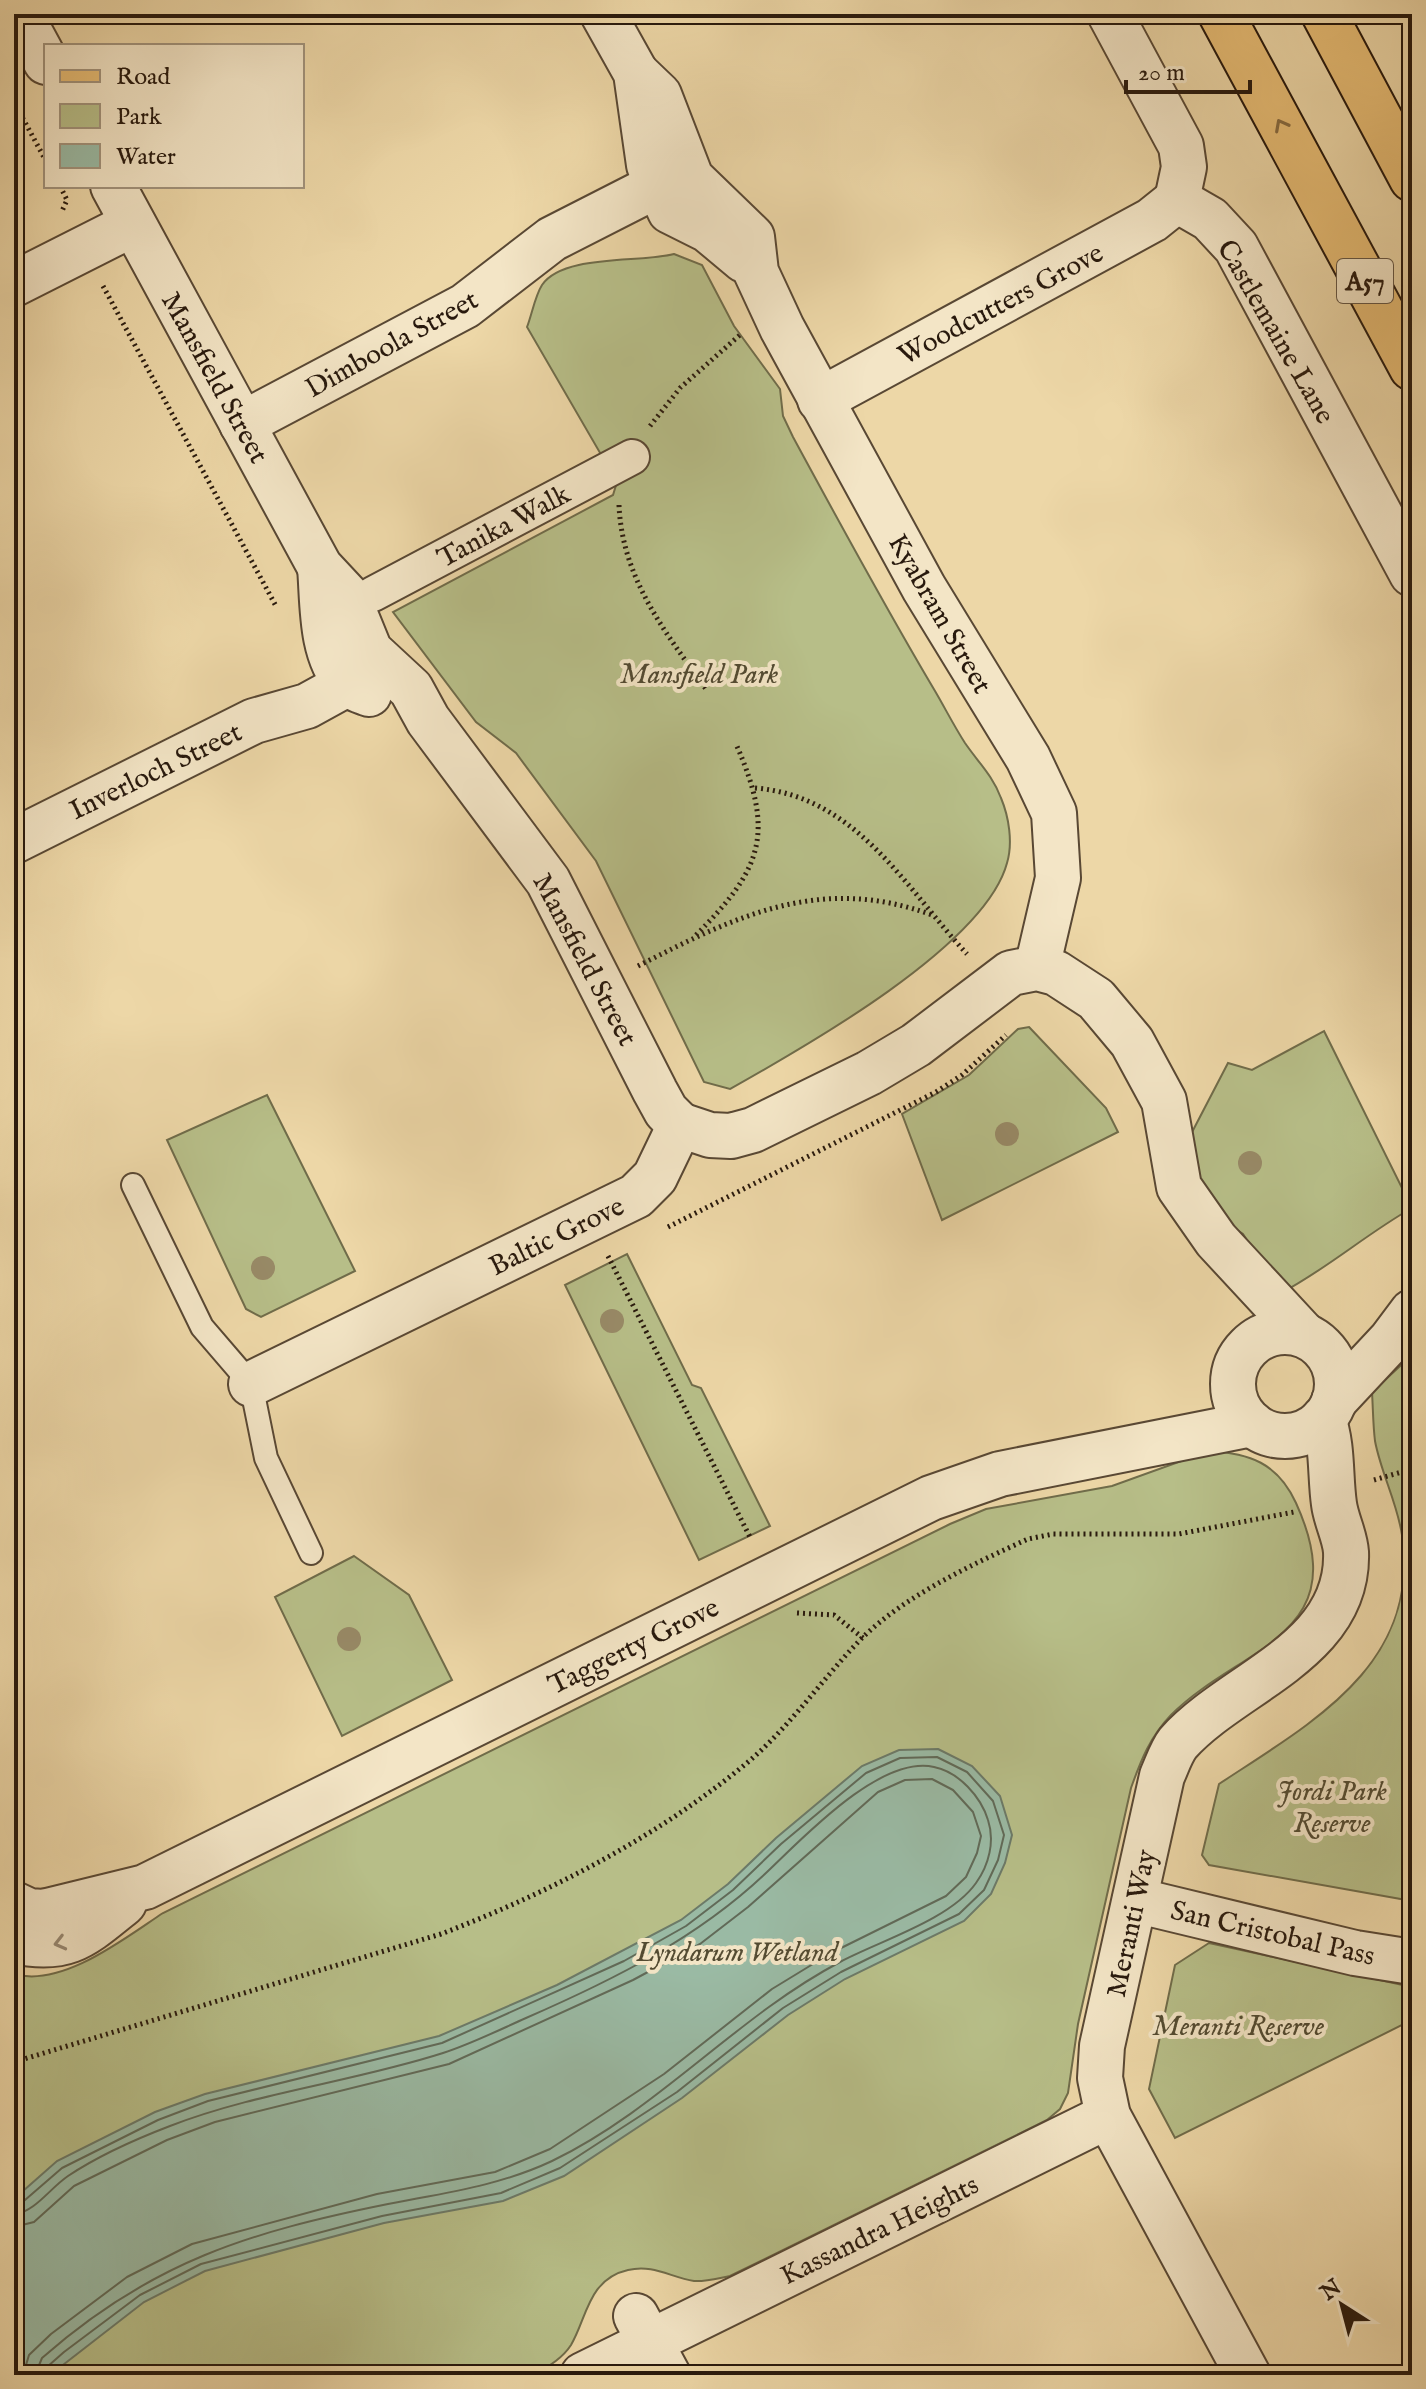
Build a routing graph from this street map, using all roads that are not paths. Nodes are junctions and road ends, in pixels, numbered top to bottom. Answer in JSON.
{"nodes":[{"id":1,"x":20,"y":14,"type":"edge"},
{"id":2,"x":603,"y":14,"type":"edge"},
{"id":3,"x":1110,"y":14,"type":"edge"},
{"id":4,"x":1221,"y":14,"type":"edge"},
{"id":5,"x":1324,"y":14,"type":"edge"},
{"id":6,"x":44,"y":58,"type":"edge"},
{"id":7,"x":1412,"y":179,"type":"edge"},
{"id":8,"x":114,"y":188,"type":"edge"},
{"id":9,"x":672,"y":192,"type":"junction"},
{"id":10,"x":1177,"y":200,"type":"junction"},
{"id":11,"x":133,"y":224,"type":"junction"},
{"id":12,"x":14,"y":284,"type":"edge"},
{"id":13,"x":1412,"y":368,"type":"edge"},
{"id":14,"x":820,"y":400,"type":"junction"},
{"id":15,"x":242,"y":424,"type":"junction"},
{"id":16,"x":632,"y":457,"type":"road end"},
{"id":17,"x":1412,"y":574,"type":"edge"},
{"id":18,"x":373,"y":594,"type":"dead end"},
{"id":19,"x":350,"y":665,"type":"junction"},
{"id":20,"x":14,"y":841,"type":"edge"},
{"id":21,"x":1037,"y":968,"type":"junction"},
{"id":22,"x":680,"y":1125,"type":"junction"},
{"id":23,"x":133,"y":1185,"type":"dead end"},
{"id":24,"x":1216,"y":1240,"type":"junction"},
{"id":25,"x":1412,"y":1310,"type":"edge"},
{"id":26,"x":1311,"y":1338,"type":"junction"},
{"id":27,"x":1236,"y":1366,"type":"junction"},
{"id":28,"x":251,"y":1384,"type":"junction"},
{"id":29,"x":1328,"y":1410,"type":"junction"},
{"id":30,"x":1260,"y":1429,"type":"junction"},
{"id":31,"x":1136,"y":1446,"type":"junction"},
{"id":32,"x":1331,"y":1504,"type":"junction"},
{"id":33,"x":311,"y":1553,"type":"dead end"},
{"id":34,"x":1135,"y":1900,"type":"junction"},
{"id":35,"x":17,"y":1928,"type":"edge"},
{"id":36,"x":1412,"y":1962,"type":"edge"},
{"id":37,"x":1108,"y":2116,"type":"junction"},
{"id":38,"x":651,"y":2345,"type":"edge"},
{"id":39,"x":583,"y":2375,"type":"edge"},
{"id":40,"x":1248,"y":2375,"type":"edge"}],
"edges":[{"from":1,"to":6,"type":"street"},
{"from":2,"to":9,"type":"street"},
{"from":3,"to":10,"type":"street"},
{"from":13,"to":4,"type":"main road","number":"A57","one_way":true},
{"from":5,"to":7,"type":"main road"},
{"from":8,"to":11,"type":"street","name":"Mansfield Street"},
{"from":9,"to":14,"type":"street","name":"Kyabram Street"},
{"from":9,"to":15,"type":"street","name":"Dimboola Street"},
{"from":10,"to":14,"type":"street","name":"Woodcutters Grove"},
{"from":10,"to":17,"type":"street","name":"Castlemaine Lane"},
{"from":11,"to":12,"type":"street"},
{"from":11,"to":15,"type":"street","name":"Mansfield Street"},
{"from":14,"to":21,"type":"street","name":"Kyabram Street"},
{"from":15,"to":19,"type":"street","name":"Mansfield Street"},
{"from":16,"to":18,"type":"street","name":"Tanika Walk"},
{"from":19,"to":20,"type":"street","name":"Inverloch Street"},
{"from":19,"to":22,"type":"street","name":"Mansfield Street"},
{"from":21,"to":22,"type":"street"},
{"from":21,"to":24,"type":"street"},
{"from":22,"to":28,"type":"street","name":"Baltic Grove"},
{"from":23,"to":28,"type":"lane"},
{"from":24,"to":26,"type":"street"},
{"from":24,"to":27,"type":"street"},
{"from":25,"to":26,"type":"street"},
{"from":25,"to":29,"type":"street"},
{"from":26,"to":27,"type":"street"},
{"from":26,"to":29,"type":"street"},
{"from":27,"to":30,"type":"street"},
{"from":27,"to":31,"type":"street","name":"Taggerty Grove"},
{"from":28,"to":33,"type":"lane"},
{"from":29,"to":30,"type":"street"},
{"from":29,"to":32,"type":"street","name":"Meranti Way"},
{"from":30,"to":31,"type":"street","name":"Taggerty Grove"},
{"from":30,"to":32,"type":"street","name":"Meranti Way"},
{"from":31,"to":35,"type":"street","name":"Taggerty Grove"},
{"from":32,"to":34,"type":"street","name":"Meranti Way"},
{"from":34,"to":36,"type":"street","name":"San Cristobal Pass"},
{"from":34,"to":37,"type":"street","name":"Meranti Way"},
{"from":37,"to":38,"type":"street","name":"Kassandra Heights"},
{"from":37,"to":40,"type":"street","name":"Meranti Way"},
{"from":38,"to":39,"type":"street","name":"Kassandra Heights"}]}
